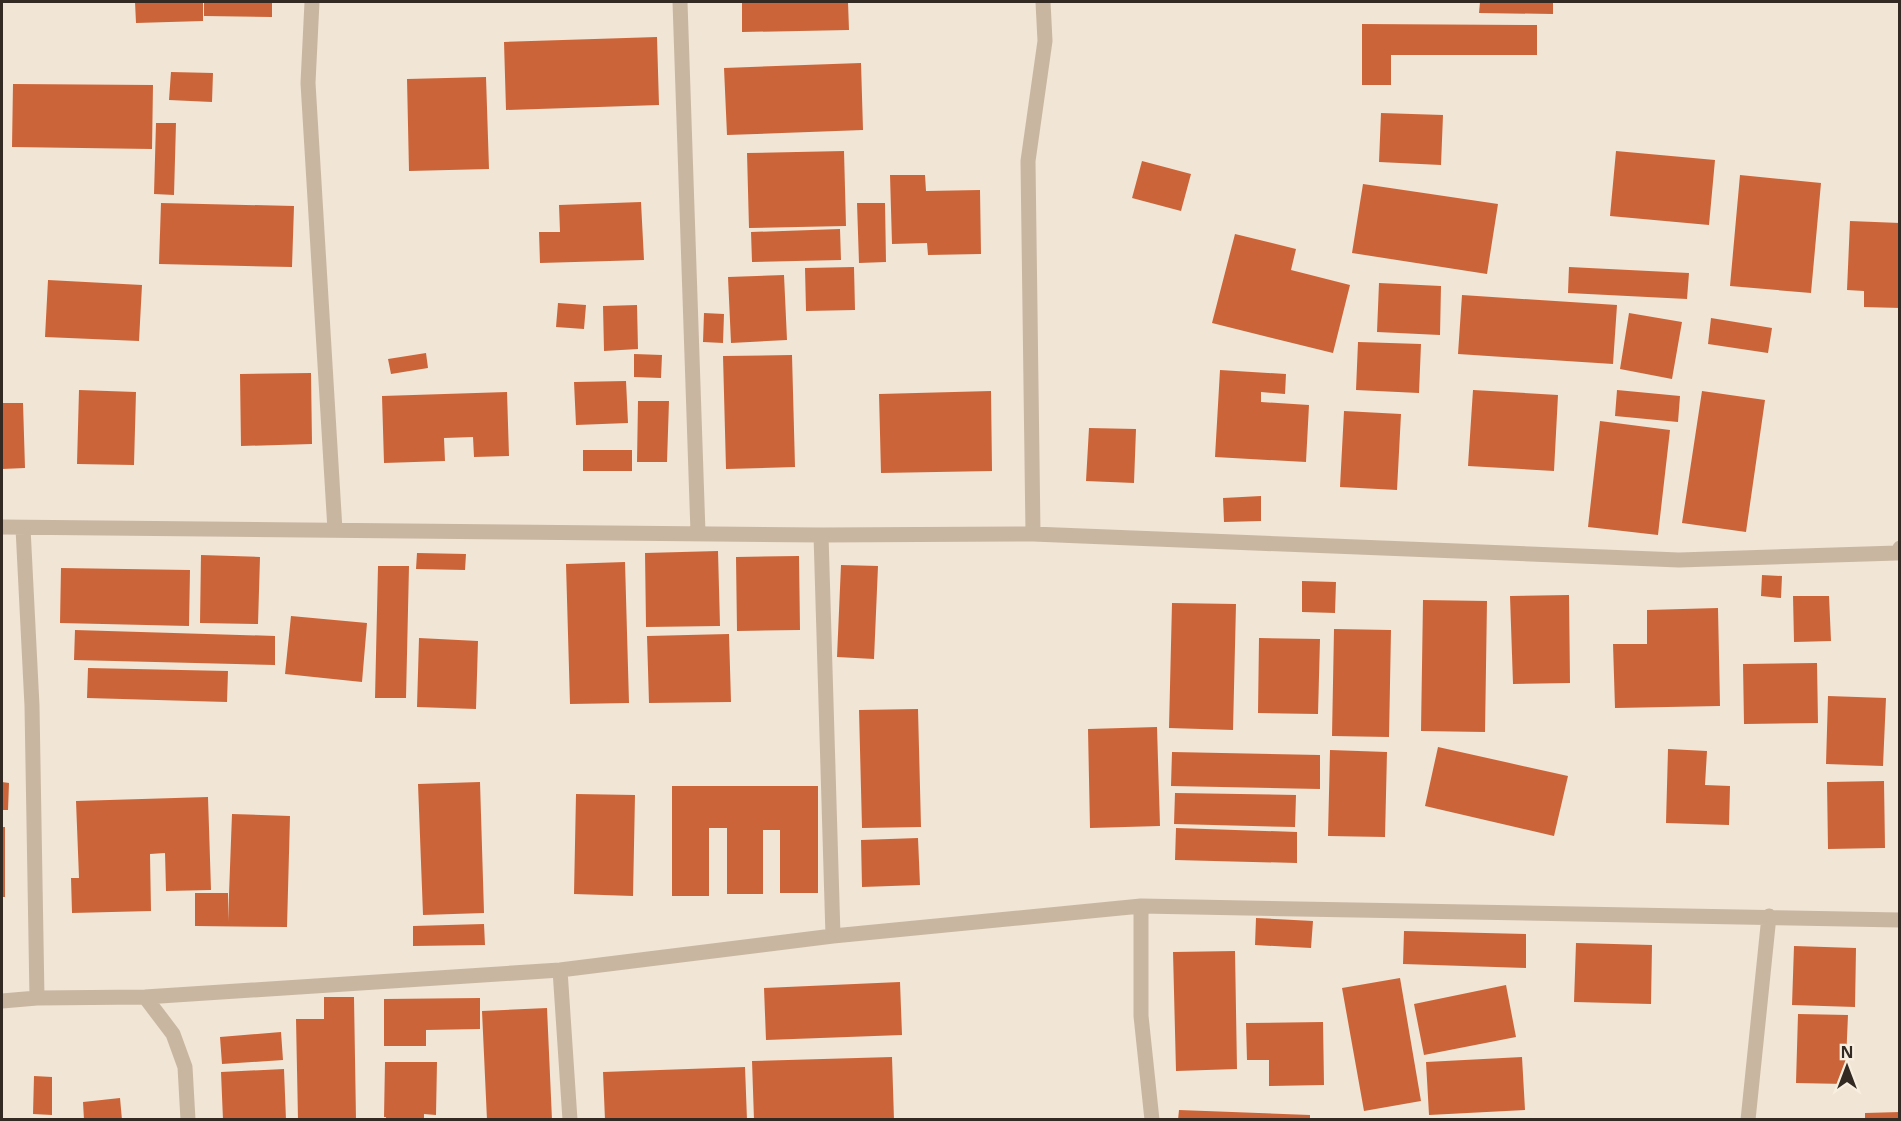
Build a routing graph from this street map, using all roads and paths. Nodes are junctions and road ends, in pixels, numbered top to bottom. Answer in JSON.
{"nodes":[{"id":1,"x":312,"y":2,"type":"edge"},
{"id":2,"x":680,"y":2,"type":"edge"},
{"id":3,"x":1043,"y":2,"type":"edge"},
{"id":4,"x":2,"y":527,"type":"edge"},
{"id":5,"x":23,"y":528,"type":"junction"},
{"id":6,"x":335,"y":530,"type":"junction"},
{"id":7,"x":699,"y":533,"type":"junction"},
{"id":8,"x":1033,"y":534,"type":"junction"},
{"id":9,"x":820,"y":535,"type":"junction"},
{"id":10,"x":1899,"y":548,"type":"edge"},
{"id":11,"x":1141,"y":906,"type":"junction"},
{"id":12,"x":1769,"y":916,"type":"junction"},
{"id":13,"x":1899,"y":920,"type":"edge"},
{"id":14,"x":833,"y":936,"type":"junction"},
{"id":15,"x":560,"y":970,"type":"junction"},
{"id":16,"x":145,"y":997,"type":"junction"},
{"id":17,"x":37,"y":998,"type":"junction"},
{"id":18,"x":2,"y":1000,"type":"edge"},
{"id":19,"x":188,"y":1119,"type":"edge"},
{"id":20,"x":570,"y":1119,"type":"edge"},
{"id":21,"x":1152,"y":1119,"type":"edge"},
{"id":22,"x":1748,"y":1119,"type":"edge"}],
"edges":[{"from":1,"to":6,"type":"street"},
{"from":2,"to":7,"type":"street"},
{"from":3,"to":8,"type":"street"},
{"from":4,"to":5,"type":"street"},
{"from":5,"to":6,"type":"street"},
{"from":5,"to":17,"type":"street"},
{"from":6,"to":7,"type":"street"},
{"from":7,"to":9,"type":"street"},
{"from":8,"to":9,"type":"street"},
{"from":8,"to":10,"type":"street"},
{"from":9,"to":14,"type":"street"},
{"from":11,"to":12,"type":"street"},
{"from":11,"to":14,"type":"street"},
{"from":11,"to":21,"type":"street"},
{"from":12,"to":13,"type":"street"},
{"from":12,"to":22,"type":"street"},
{"from":14,"to":15,"type":"street"},
{"from":15,"to":16,"type":"street"},
{"from":15,"to":20,"type":"street"},
{"from":16,"to":17,"type":"street"},
{"from":16,"to":19,"type":"street"},
{"from":17,"to":18,"type":"street"}]}
